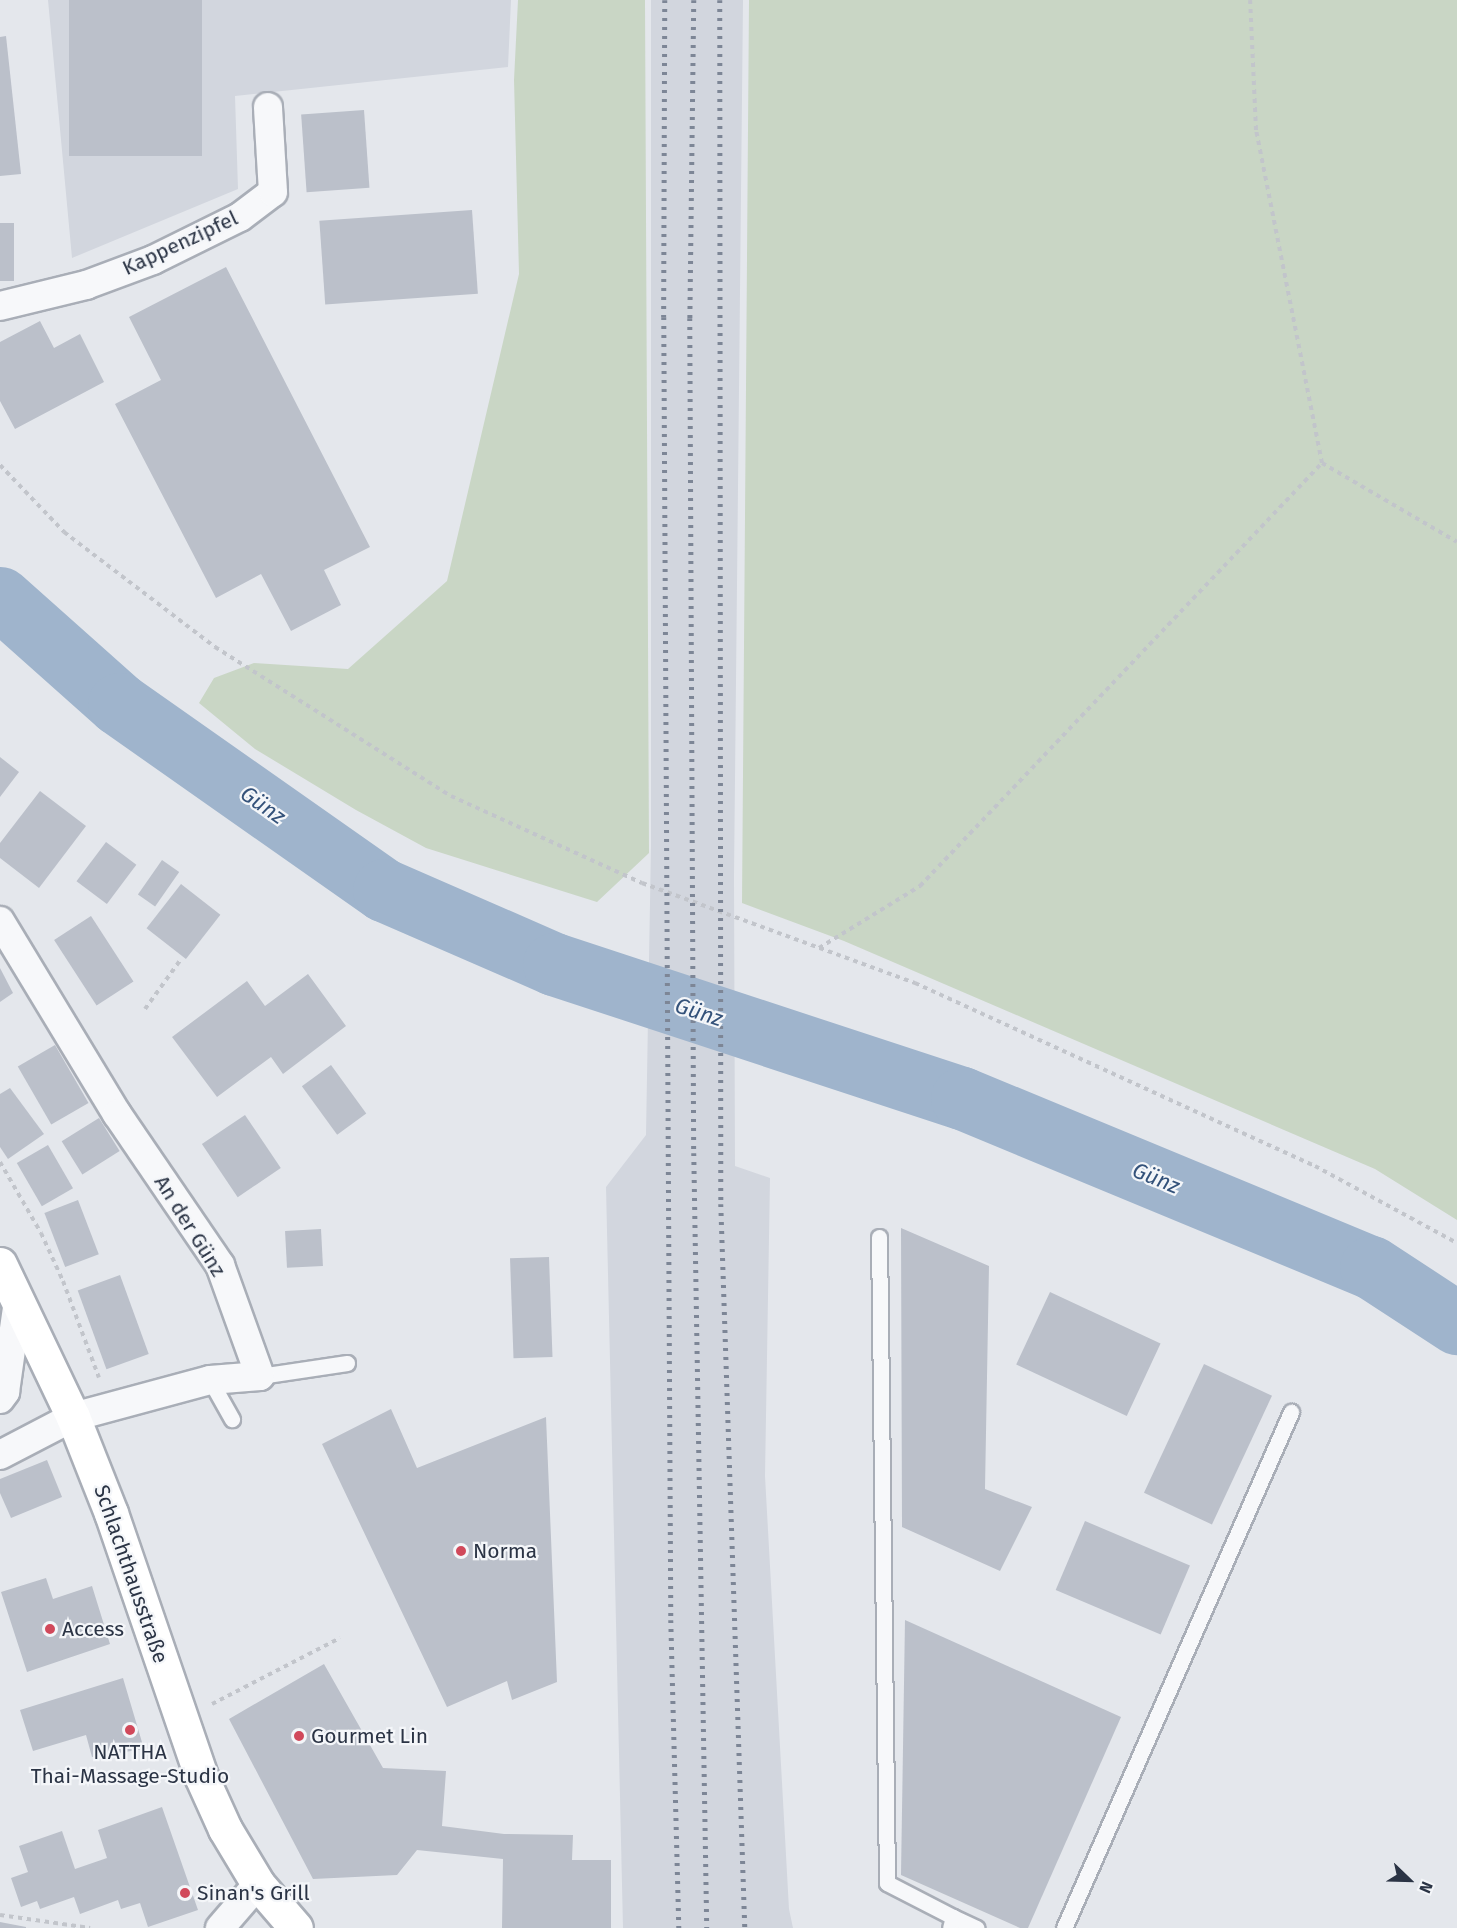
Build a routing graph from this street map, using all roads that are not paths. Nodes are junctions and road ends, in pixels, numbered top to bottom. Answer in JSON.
{"nodes":[{"id":1,"x":268,"y":107,"type":"dead end"},
{"id":2,"x":0,"y":306,"type":"edge"},
{"id":3,"x":0,"y":921,"type":"edge"},
{"id":4,"x":879,"y":1237,"type":"dead end"},
{"id":5,"x":0,"y":1264,"type":"edge"},
{"id":6,"x":18,"y":1302,"type":"junction"},
{"id":7,"x":347,"y":1364,"type":"dead end"},
{"id":8,"x":260,"y":1376,"type":"junction"},
{"id":9,"x":210,"y":1380,"type":"junction"},
{"id":10,"x":0,"y":1399,"type":"edge"},
{"id":11,"x":1291,"y":1412,"type":"dead end"},
{"id":12,"x":73,"y":1417,"type":"junction"},
{"id":13,"x":232,"y":1419,"type":"dead end"},
{"id":14,"x":0,"y":1455,"type":"edge"},
{"id":15,"x":258,"y":1884,"type":"junction"},
{"id":16,"x":951,"y":1922,"type":"edge"},
{"id":17,"x":220,"y":1928,"type":"edge"},
{"id":18,"x":296,"y":1928,"type":"edge"},
{"id":19,"x":977,"y":1928,"type":"edge"},
{"id":20,"x":1064,"y":1928,"type":"edge"}],
"edges":[{"from":1,"to":2,"type":"street","name":"Kappenzipfel"},
{"from":3,"to":8,"type":"street","name":"An der Günz"},
{"from":4,"to":16,"type":"lane"},
{"from":5,"to":6,"type":"main road","name":"Schlachthausstraße"},
{"from":6,"to":10,"type":"street"},
{"from":6,"to":12,"type":"main road","name":"Schlachthausstraße"},
{"from":7,"to":8,"type":"lane"},
{"from":8,"to":9,"type":"street"},
{"from":9,"to":12,"type":"street"},
{"from":9,"to":13,"type":"lane"},
{"from":11,"to":20,"type":"lane"},
{"from":12,"to":14,"type":"street"},
{"from":12,"to":15,"type":"main road","name":"Schlachthausstraße"},
{"from":15,"to":17,"type":"street"},
{"from":15,"to":18,"type":"main road","name":"Schlachthausstraße"},
{"from":16,"to":19,"type":"lane"}]}
